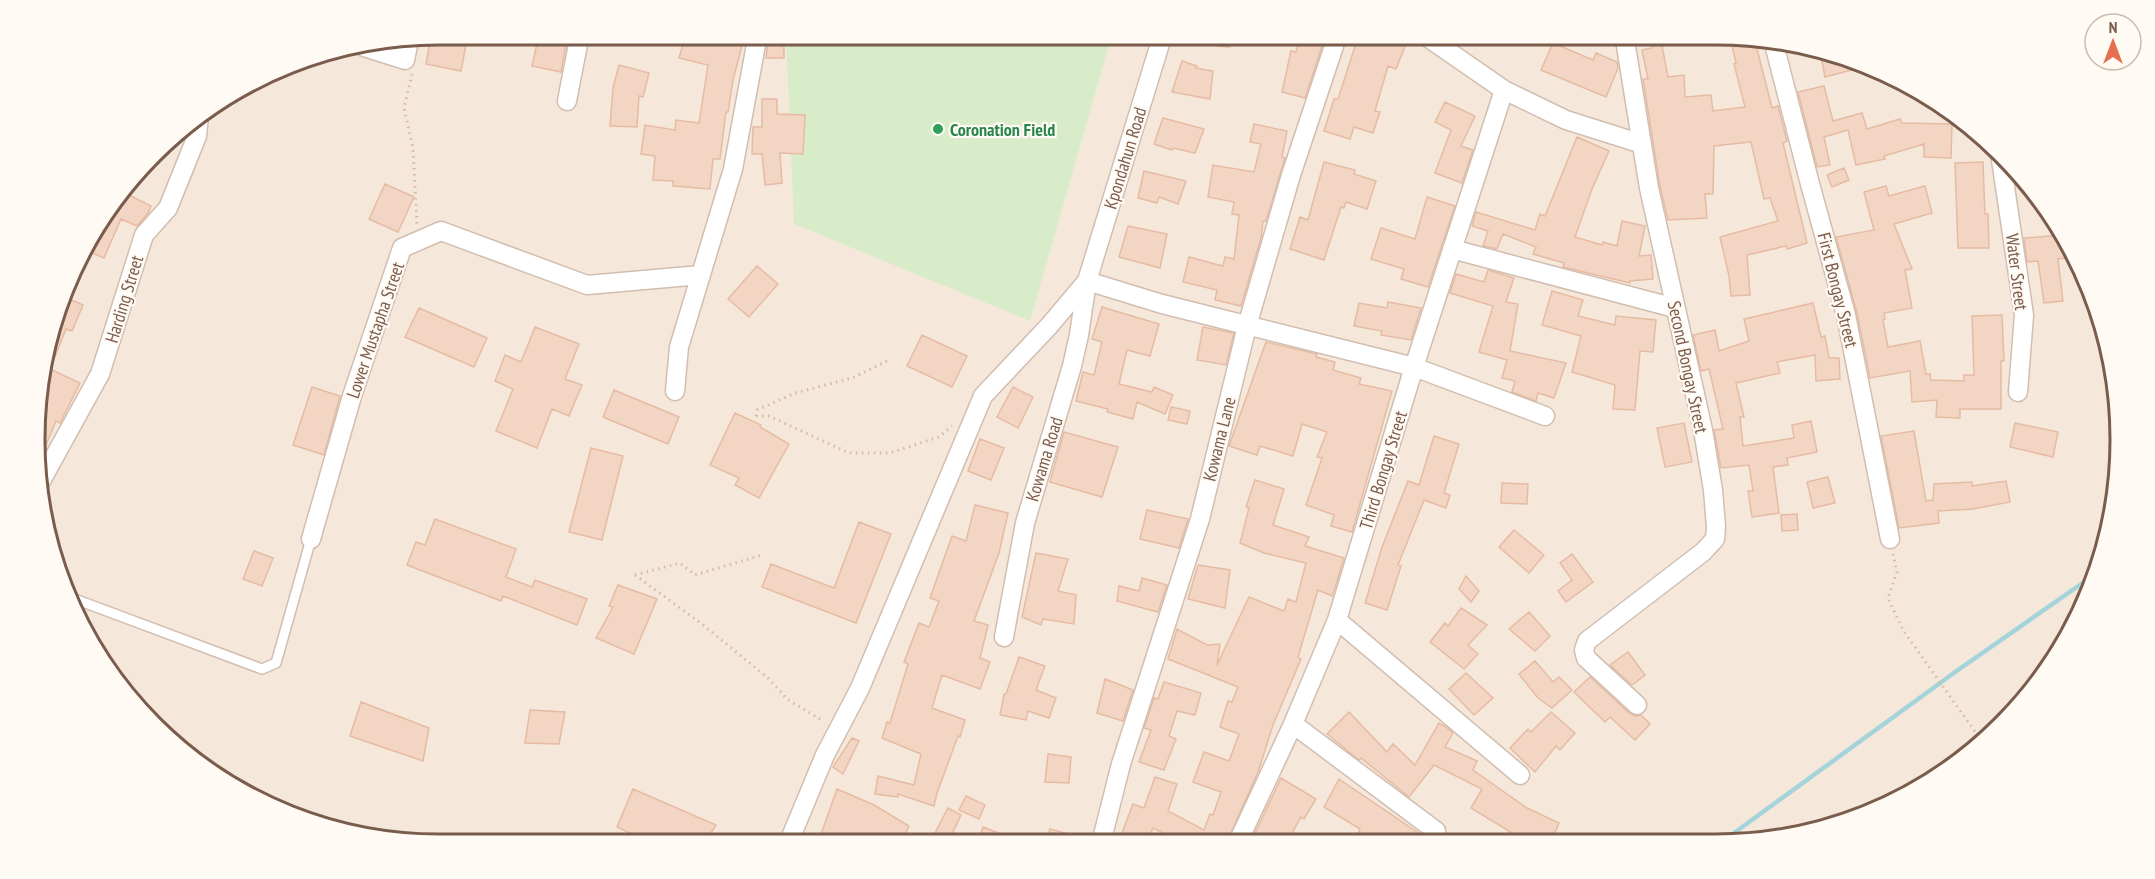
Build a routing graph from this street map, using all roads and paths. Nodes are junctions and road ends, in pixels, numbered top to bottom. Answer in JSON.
{"nodes":[{"id":1,"x":578,"y":45,"type":"edge"},
{"id":2,"x":756,"y":45,"type":"edge"},
{"id":3,"x":1161,"y":45,"type":"edge"},
{"id":4,"x":1334,"y":45,"type":"edge"},
{"id":5,"x":1439,"y":45,"type":"edge"},
{"id":6,"x":1626,"y":45,"type":"edge"},
{"id":7,"x":408,"y":46,"type":"edge"},
{"id":8,"x":1775,"y":50,"type":"edge"},
{"id":9,"x":375,"y":51,"type":"edge"},
{"id":10,"x":405,"y":60,"type":"junction"},
{"id":11,"x":1504,"y":90,"type":"junction"},
{"id":12,"x":567,"y":101,"type":"dead end"},
{"id":13,"x":198,"y":128,"type":"edge"},
{"id":14,"x":1642,"y":144,"type":"junction"},
{"id":15,"x":2002,"y":169,"type":"edge"},
{"id":16,"x":422,"y":240,"type":"junction"},
{"id":17,"x":1452,"y":249,"type":"junction"},
{"id":18,"x":701,"y":275,"type":"junction"},
{"id":19,"x":1087,"y":281,"type":"junction"},
{"id":20,"x":1675,"y":308,"type":"junction"},
{"id":21,"x":1247,"y":326,"type":"junction"},
{"id":22,"x":887,"y":361,"type":"dead end"},
{"id":23,"x":1414,"y":367,"type":"junction"},
{"id":24,"x":675,"y":391,"type":"dead end"},
{"id":25,"x":2018,"y":392,"type":"dead end"},
{"id":26,"x":1545,"y":416,"type":"dead end"},
{"id":27,"x":954,"y":424,"type":"dead end"},
{"id":28,"x":46,"y":471,"type":"edge"},
{"id":29,"x":311,"y":539,"type":"joint"},
{"id":30,"x":1890,"y":539,"type":"joint"},
{"id":31,"x":762,"y":555,"type":"dead end"},
{"id":32,"x":80,"y":601,"type":"edge"},
{"id":33,"x":1337,"y":620,"type":"junction"},
{"id":34,"x":1004,"y":637,"type":"dead end"},
{"id":35,"x":1637,"y":705,"type":"dead end"},
{"id":36,"x":1293,"y":724,"type":"junction"},
{"id":37,"x":837,"y":730,"type":"junction"},
{"id":38,"x":1977,"y":735,"type":"edge"},
{"id":39,"x":1520,"y":775,"type":"dead end"},
{"id":40,"x":1436,"y":831,"type":"dead end"},
{"id":41,"x":792,"y":834,"type":"edge"},
{"id":42,"x":1103,"y":834,"type":"edge"},
{"id":43,"x":1242,"y":834,"type":"edge"}],
"edges":[{"from":1,"to":12,"type":"street"},
{"from":2,"to":18,"type":"street"},
{"from":3,"to":19,"type":"street","name":"Kpondahun Road"},
{"from":4,"to":21,"type":"street","name":"Kowama Lane"},
{"from":5,"to":11,"type":"street"},
{"from":6,"to":14,"type":"street","name":"Second Bongay Street"},
{"from":7,"to":10,"type":"street"},
{"from":8,"to":30,"type":"street","name":"First Bongay Street"},
{"from":9,"to":10,"type":"street"},
{"from":10,"to":16,"type":"path"},
{"from":11,"to":14,"type":"street"},
{"from":11,"to":17,"type":"street","name":"Third Bongay Street"},
{"from":13,"to":28,"type":"street","name":"Harding Street"},
{"from":14,"to":20,"type":"street","name":"Second Bongay Street"},
{"from":15,"to":25,"type":"street","name":"Water Street"},
{"from":16,"to":18,"type":"street","name":"Lower Mustapha Street"},
{"from":16,"to":29,"type":"street","name":"Lower Mustapha Street"},
{"from":17,"to":20,"type":"street"},
{"from":17,"to":23,"type":"street","name":"Third Bongay Street"},
{"from":18,"to":24,"type":"street"},
{"from":19,"to":21,"type":"street"},
{"from":19,"to":34,"type":"street","name":"Kowama Road"},
{"from":19,"to":37,"type":"street"},
{"from":20,"to":35,"type":"street","name":"Second Bongay Street"},
{"from":21,"to":23,"type":"street"},
{"from":21,"to":42,"type":"street","name":"Kowama Lane"},
{"from":22,"to":27,"type":"path"},
{"from":23,"to":26,"type":"street"},
{"from":23,"to":33,"type":"street","name":"Third Bongay Street"},
{"from":29,"to":32,"type":"lane"},
{"from":30,"to":38,"type":"path"},
{"from":31,"to":37,"type":"path"},
{"from":33,"to":36,"type":"street","name":"Third Bongay Street"},
{"from":33,"to":39,"type":"street"},
{"from":36,"to":40,"type":"street"},
{"from":36,"to":43,"type":"street","name":"Third Bongay Street"},
{"from":37,"to":41,"type":"street"}]}
